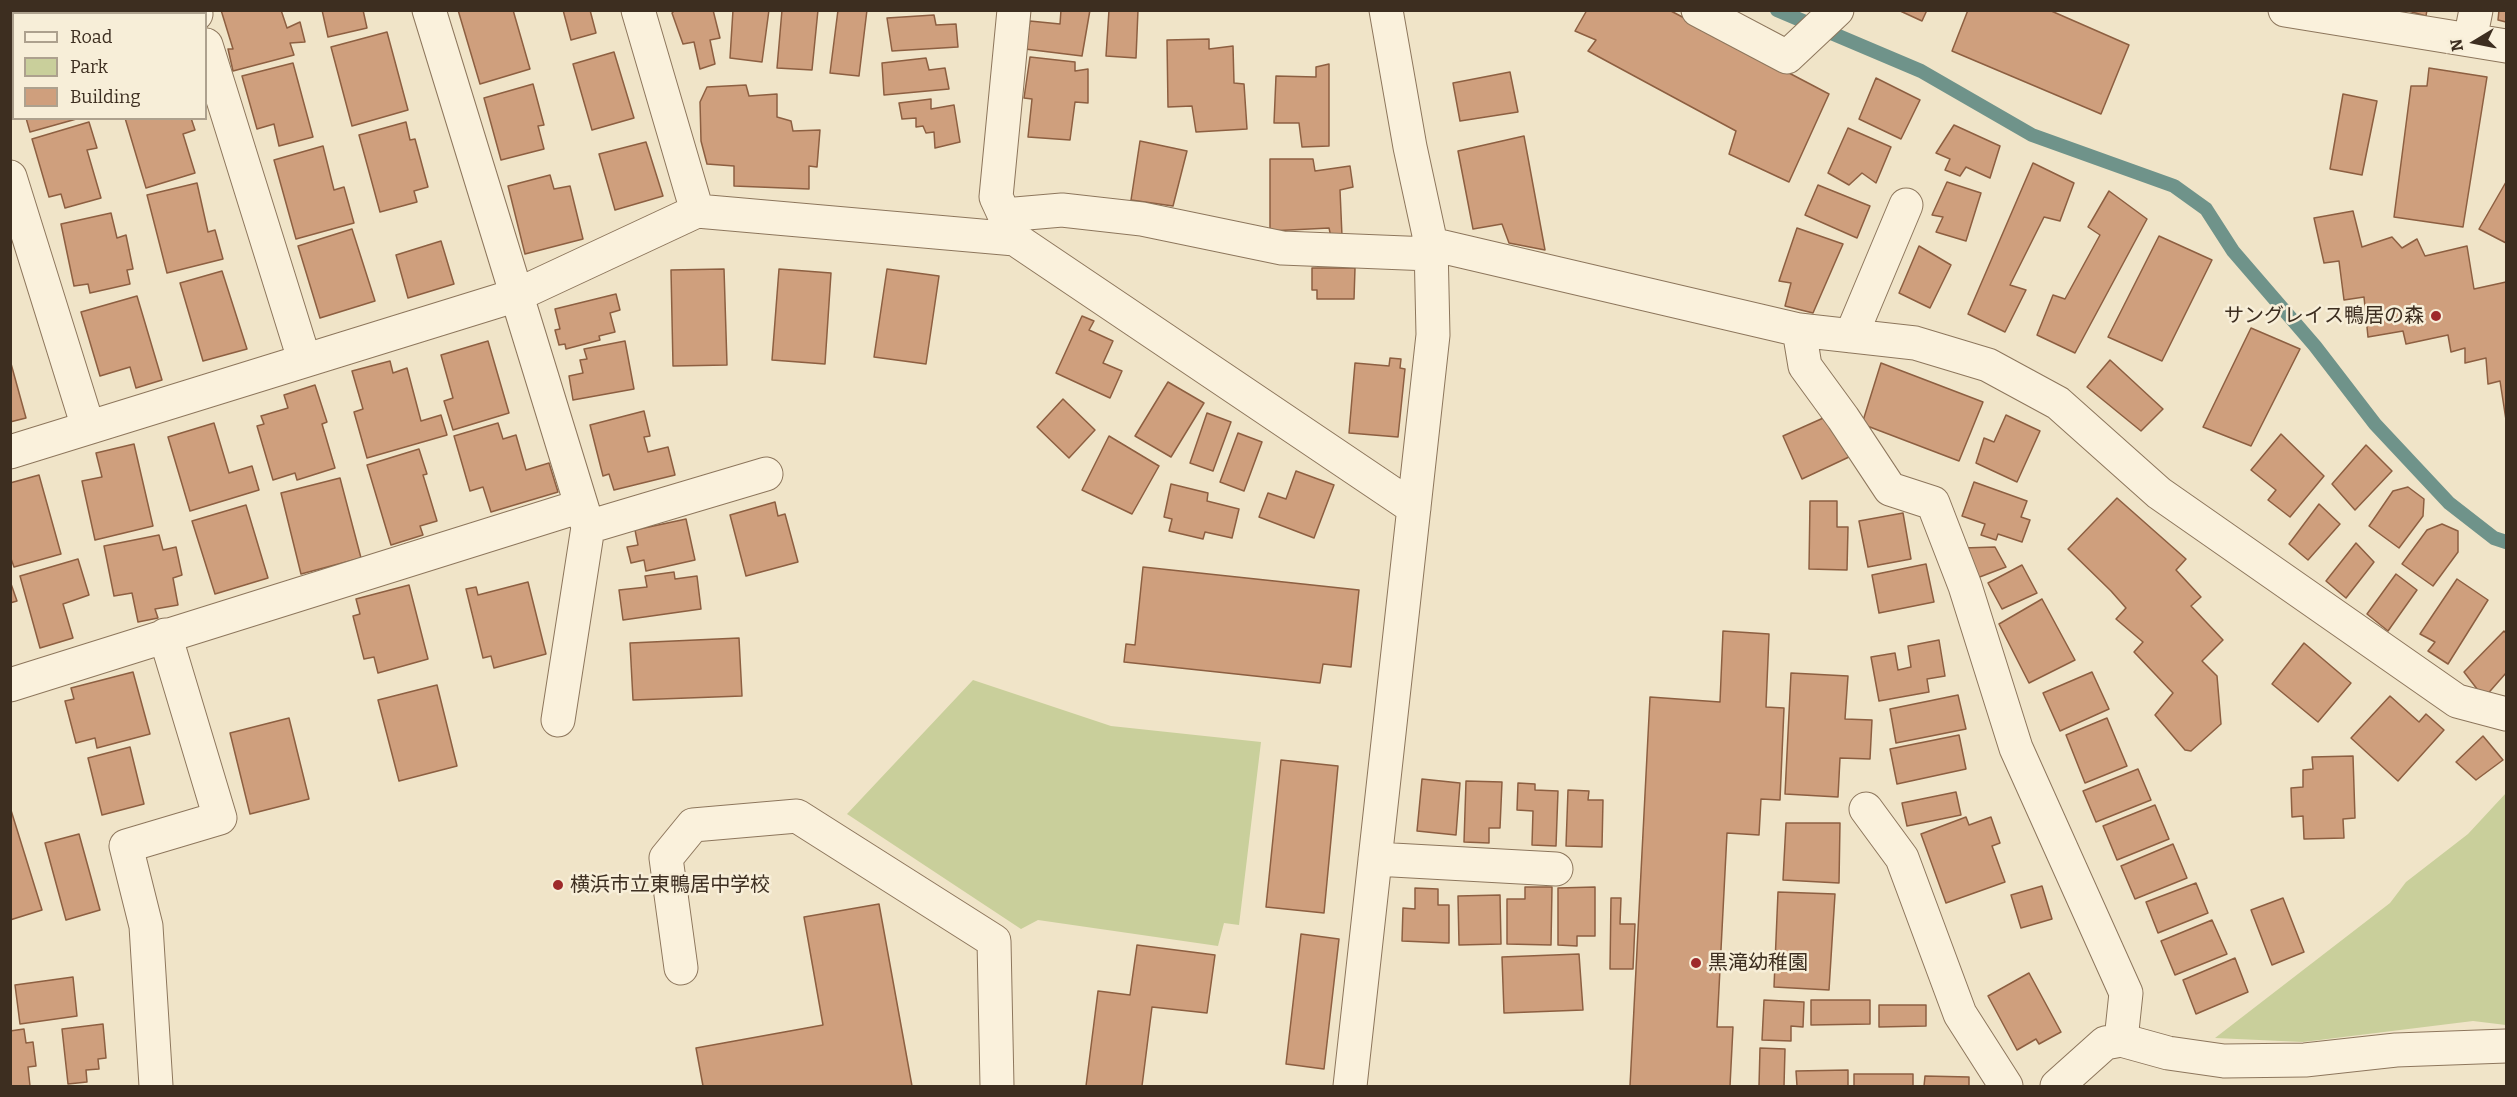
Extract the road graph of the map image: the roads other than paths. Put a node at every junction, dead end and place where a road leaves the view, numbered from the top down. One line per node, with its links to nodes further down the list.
1 (429, 10): 16 (street)
2 (638, 10): 13 (street)
3 (1014, 10): 14 (street)
4 (1386, 10): 15 (street)
5 (1698, 10): 6 (street)
6 (1837, 10)
7 (2293, 11): 8 (street)
8 (2473, 25): 9 (street)
9 (2506, 45)
10 (207, 48): 19 (street)
11 (10, 177): 20 (street)
12 (1906, 205): 18 (street)
13 (697, 211): 14 (street); 16 (street)
14 (1010, 227): 15 (street); 23 (street)
15 (1431, 249): 17 (street); 23 (street)
16 (517, 295): 19 (street); 24 (street)
17 (1799, 330): 18 (street); 33 (street)
18 (1851, 336): 27 (street)
19 (304, 359): 20 (street)
20 (88, 427): 21 (street)
21 (10, 452)
22 (766, 474): 24 (street)
23 (1414, 508): 30 (street)
24 (585, 516): 25 (street); 28 (street)
25 (165, 635): 26 (street); 35 (street)
26 (10, 685)
27 (2506, 714)
28 (558, 720)
29 (1866, 809): 38 (street)
30 (1375, 859): 31 (street); 37 (street)
31 (1556, 869)
32 (681, 968): 36 (street)
33 (2121, 1040): 34 (street); 39 (street)
34 (2506, 1046)
35 (156, 1086)
36 (997, 1086)
37 (1350, 1086)
38 (2006, 1086)
39 (2057, 1086)

